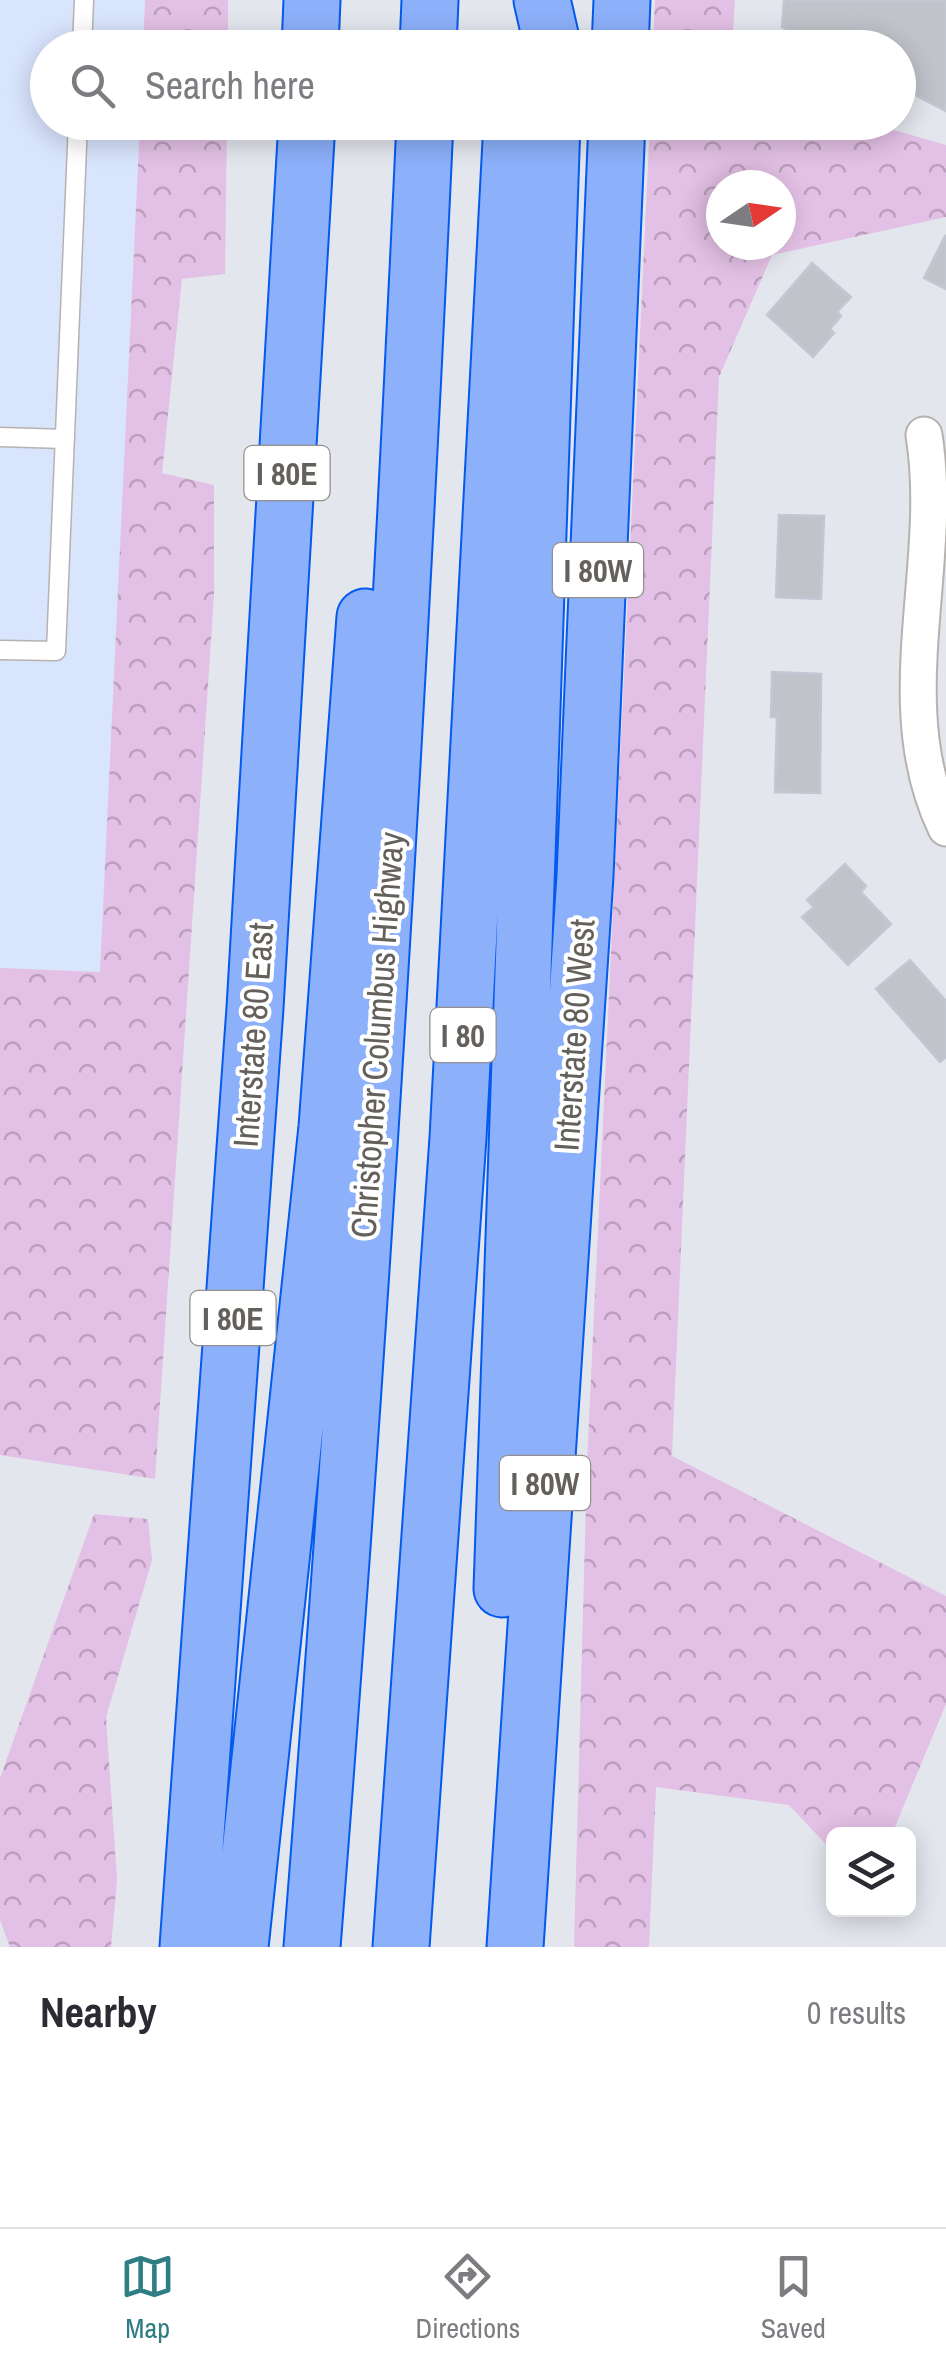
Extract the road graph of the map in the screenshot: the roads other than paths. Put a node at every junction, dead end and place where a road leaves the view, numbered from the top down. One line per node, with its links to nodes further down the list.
1 (84, 0): 7 (lane)
2 (312, 0): 8 (highway)
3 (430, 0): 9 (highway)
4 (519, 0): 10 (highway)
5 (542, 0): 11 (highway)
6 (622, 0): 12 (highway)
7 (83, 30)
8 (311, 30)
9 (429, 30)
10 (517, 30)
11 (549, 30)
12 (621, 30)
13 (77, 140): 21 (lane)
14 (306, 140): 25 (highway, Interstate 80 East / I 80E)
15 (424, 140): 22 (highway, Christopher Columbus Highway / I 80)
16 (511, 140): 28 (highway, I 80)
17 (551, 140): 29 (highway)
18 (616, 140): 30 (highway, Interstate 80 West / I 80W)
19 (924, 435): 24 (street)
20 (0, 437): 21 (lane)
21 (65, 439): 23 (lane)
22 (406, 530): 26 (highway); 27 (highway, Christopher Columbus Highway / I 80)
23 (0, 650)
24 (946, 828)
25 (188, 1947)
26 (240, 1947)
27 (312, 1947)
28 (402, 1947)
29 (490, 1947)
30 (514, 1947)

